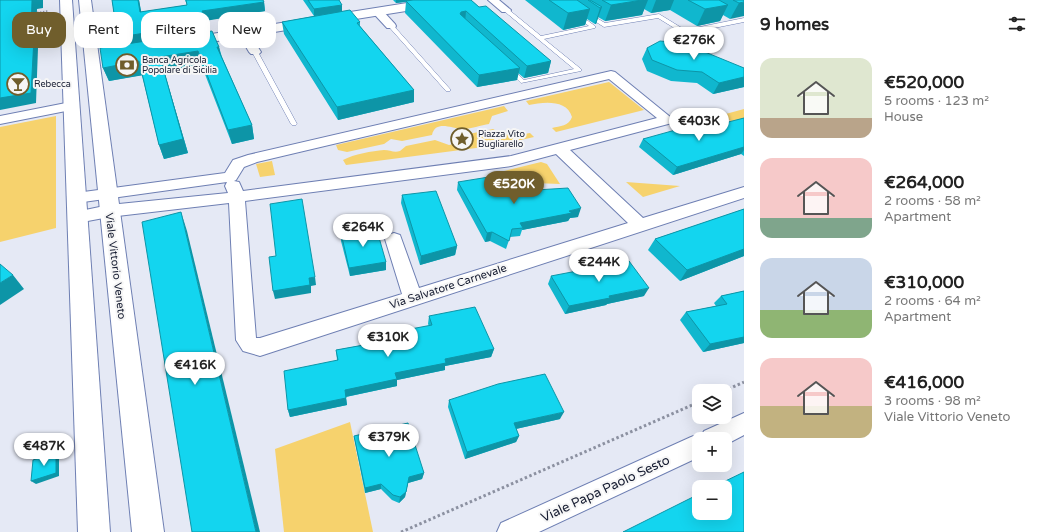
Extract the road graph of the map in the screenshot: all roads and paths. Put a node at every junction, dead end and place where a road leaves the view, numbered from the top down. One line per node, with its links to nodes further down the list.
1 (399, 0): 14 (street)
2 (450, 0): 9 (street)
3 (493, 0): 5 (street)
4 (73, 3): 8 (path); 23 (street, Viale Vittorio Veneto); 25 (street)
5 (506, 10): 21 (lane)
6 (570, 10): 21 (lane)
7 (581, 10): 11 (lane)
8 (37, 12)
9 (378, 12): 14 (street); 18 (street)
10 (644, 13): 11 (lane)
11 (651, 17): 15 (lane)
12 (723, 19): 15 (lane)
13 (744, 20): 15 (lane)
14 (286, 22): 16 (street); 17 (street)
15 (730, 23)
16 (276, 24)
17 (276, 25)
18 (391, 26): 27 (lane)
19 (218, 33): 20 (street)
20 (218, 35)
21 (540, 38): 26 (lane)
22 (253, 48): 24 (street)
23 (97, 52): 25 (street); 35 (street, Viale Vittorio Veneto)
24 (255, 52): 30 (lane)
25 (69, 57): 28 (street)
26 (507, 66)
27 (448, 90)
28 (71, 106): 29 (street); 36 (street)
29 (0, 120)
30 (294, 124)
31 (559, 148): 32 (street); 34 (street); 37 (street)
32 (231, 178): 34 (street, Via Salvatore Carnevale); 35 (street)
33 (744, 192): 37 (street, Via Salvatore Carnevale)
34 (237, 196): 35 (street); 39 (street, Via Salvatore Carnevale)
35 (108, 202): 36 (street); 47 (street, Viale Vittorio Veneto)
36 (76, 208): 46 (street)
37 (640, 225): 39 (street, Via Salvatore Carnevale)
38 (394, 239): 39 (street)
39 (413, 297)
40 (744, 382): 41 (path)
41 (732, 387)
42 (692, 405): 48 (path)
43 (744, 424): 44 (street)
44 (727, 432)
45 (692, 448): 49 (street, Viale Papa Paolo Sesto)
46 (94, 532)
47 (148, 532)
48 (401, 532)
49 (510, 532)

